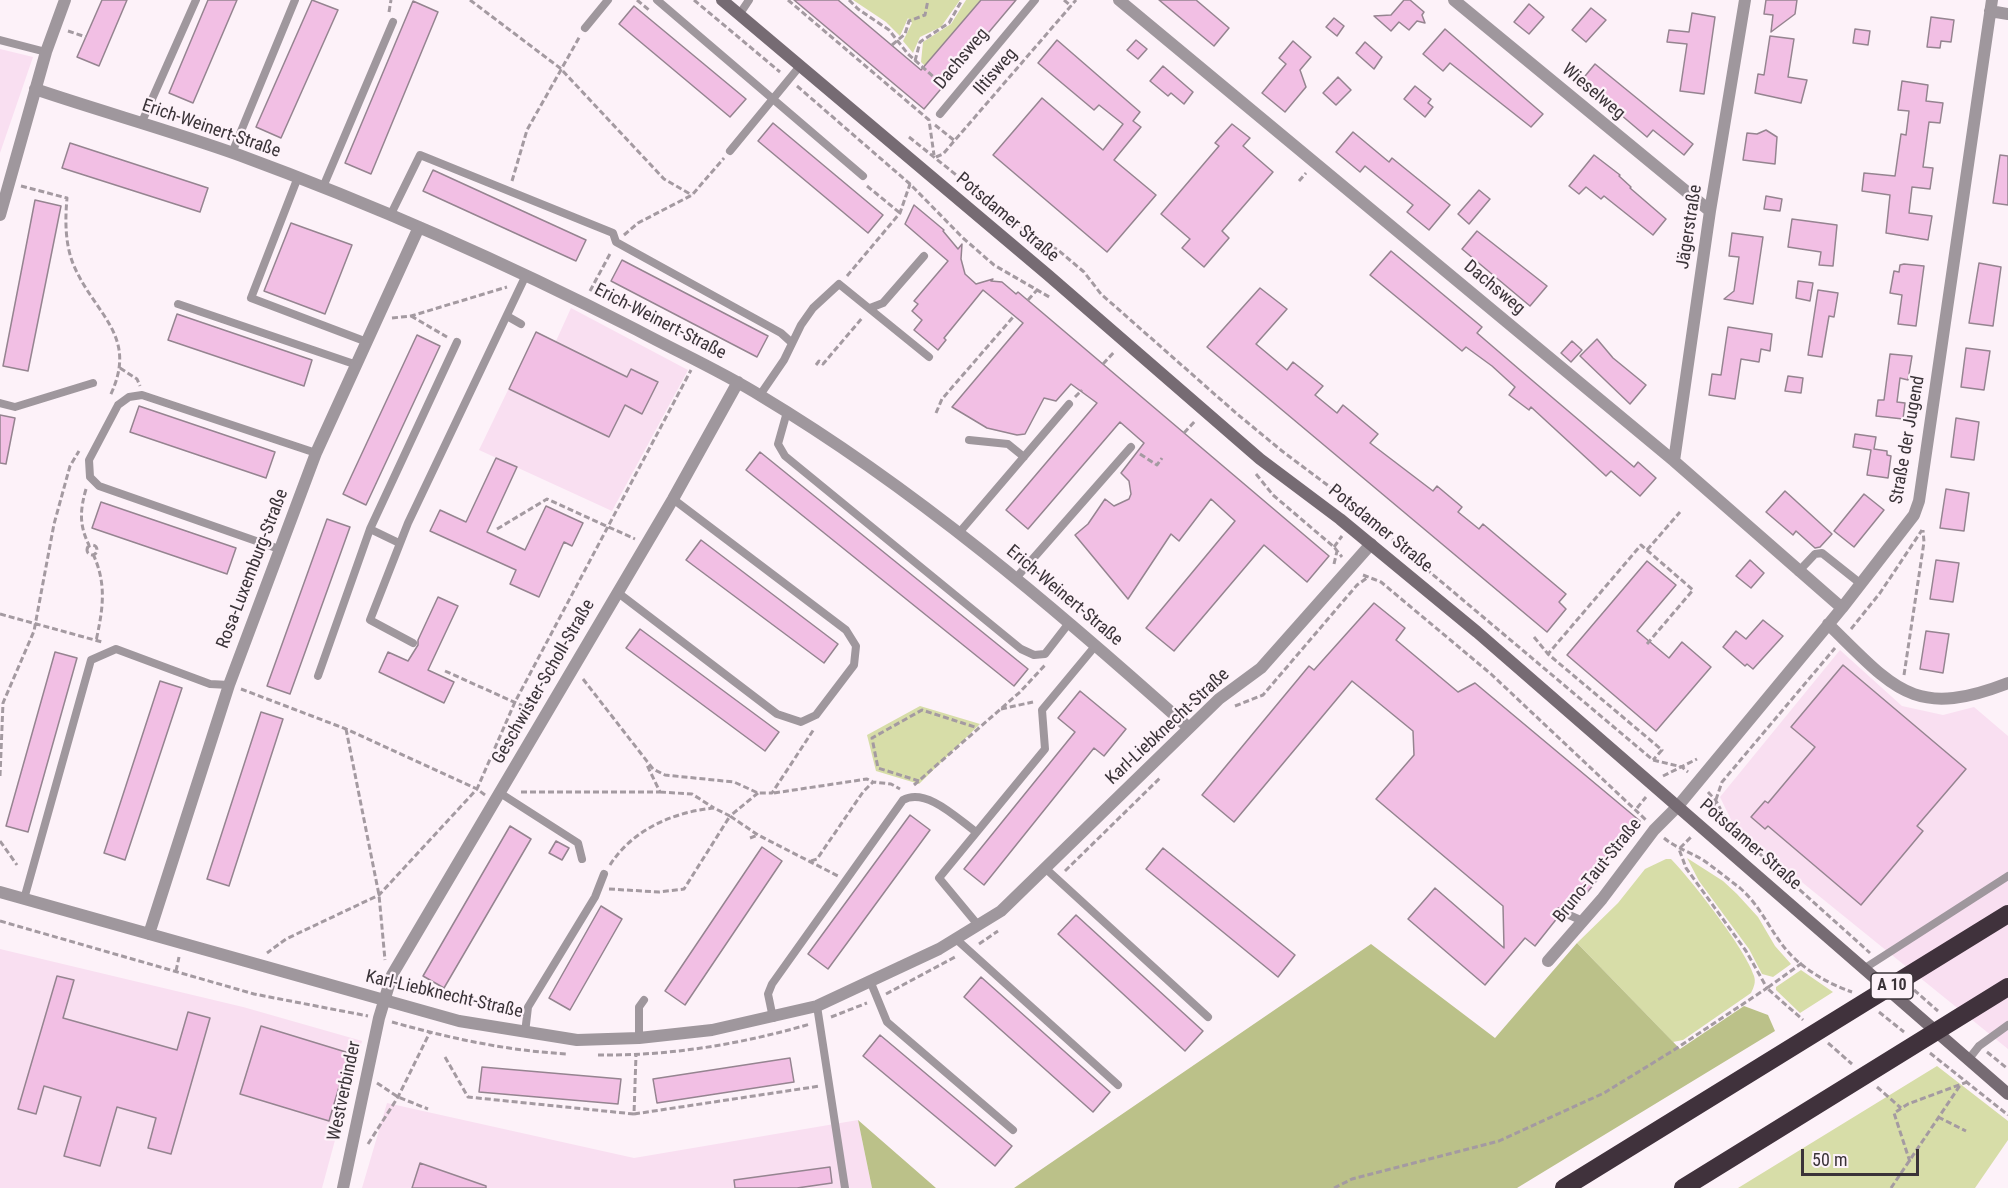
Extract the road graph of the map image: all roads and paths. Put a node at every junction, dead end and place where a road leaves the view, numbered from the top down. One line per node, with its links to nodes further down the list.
1 (65, 0): 27 (street)
2 (195, 0): 43 (lane)
3 (295, 0): 46 (lane)
4 (470, 0): 36 (path)
5 (608, 0): 28 (lane)
6 (657, 0): 40 (lane)
7 (694, 0): 37 (path)
8 (722, 0): 23 (main road, Potsdamer Straße)
9 (749, 0): 23 (lane)
10 (788, 0): 42 (path)
11 (849, 0): 24 (path)
12 (928, 0): 31 (path)
13 (962, 0): 34 (path)
14 (1035, 0): 39 (lane, Dachsweg)
15 (1064, 0): 20 (path)
16 (1076, 0): 20 (path, Iltisweg)
17 (1119, 0): 104 (street, Dachsweg)
18 (1454, 0): 54 (street, Wieselweg)
19 (1745, 0): 54 (street, Jägerstraße)
20 (1071, 6): 44 (path, Iltisweg)
21 (1991, 6): 22 (street); 125 (street, Straße der Jugend)
22 (2008, 14)
23 (739, 15): 35 (main road, Potsdamer Straße)
24 (866, 15): 25 (path); 31 (path)
25 (862, 21)
26 (393, 22): 51 (lane)
27 (55, 27): 29 (path); 33 (street)
28 (585, 28): 36 (path)
29 (86, 37)
30 (0, 40): 33 (lane)
31 (899, 41): 32 (path); 34 (path)
32 (892, 45)
33 (46, 52): 38 (street)
34 (915, 61): 39 (path)
35 (800, 66): 37 (lane); 116 (main road, Potsdamer Straße)
36 (560, 68): 52 (path); 53 (path)
37 (789, 80): 40 (lane); 50 (path)
38 (35, 89): 43 (street, Erich-Weinert-Straße); 49 (street)
39 (955, 96): 41 (lane, Dachsweg)
40 (773, 99): 45 (lane); 47 (lane)
41 (940, 114)
42 (929, 120): 44 (path); 44 (path, Iltisweg)
43 (141, 124): 46 (street, Erich-Weinert-Straße)
44 (955, 141)
45 (730, 151): 53 (path)
46 (232, 153): 48 (street, Erich-Weinert-Straße)
47 (863, 176)
48 (298, 177): 51 (street, Erich-Weinert-Straße); 73 (lane)
49 (8, 183): 56 (street); 84 (path)
50 (910, 184): 61 (path); 62 (path)
51 (323, 187): 55 (street, Erich-Weinert-Straße)
52 (510, 192): 55 (lane); 58 (lane)
53 (692, 195): 58 (path)
54 (1710, 211): 104 (street, Jägerstraße)
55 (391, 214): 57 (street, Erich-Weinert-Straße)
56 (0, 215)
57 (419, 227): 60 (street, Erich-Weinert-Straße); 71 (street, Rosa-Luxemburg-Straße)
58 (616, 242): 65 (path); 75 (lane)
59 (924, 256): 67 (lane)
60 (524, 279): 65 (street, Erich-Weinert-Straße); 68 (path); 69 (lane)
61 (839, 284): 67 (lane); 75 (lane)
62 (1038, 289): 63 (path); 64 (path)
63 (1028, 300)
64 (1054, 300)
65 (583, 303): 80 (street, Erich-Weinert-Straße)
66 (178, 304): 82 (lane)
67 (870, 309): 78 (lane); 83 (path)
68 (411, 316): 71 (path); 74 (path)
69 (507, 316): 72 (lane); 114 (lane)
70 (1014, 316): 94 (path)
71 (378, 319): 73 (street, Rosa-Luxemburg-Straße)
72 (521, 324)
73 (368, 342): 82 (street, Rosa-Luxemburg-Straße)
74 (457, 342): 110 (lane)
75 (792, 342): 88 (lane)
76 (1106, 344): 77 (path)
77 (1115, 351): 79 (path); 81 (path)
78 (929, 357)
79 (1124, 359)
80 (696, 361): 85 (street, Erich-Weinert-Straße); 109 (path)
81 (1104, 364)
82 (357, 365): 101 (street, Rosa-Luxemburg-Straße)
83 (816, 365)
84 (120, 368): 87 (path); 89 (path)
85 (738, 382): 88 (street, Erich-Weinert-Straße); 107 (street, Geschwister-Scholl-Straße)
86 (93, 383): 90 (lane)
87 (142, 395): 101 (lane); 106 (lane)
88 (760, 395): 92 (street, Erich-Weinert-Straße)
89 (107, 402)
90 (0, 403)
91 (1069, 404): 102 (lane)
92 (787, 411): 113 (street, Erich-Weinert-Straße); 130 (lane)
93 (1187, 412): 95 (path)
94 (936, 413)
95 (1196, 420): 96 (path); 97 (path)
96 (1204, 427)
97 (1184, 433)
98 (969, 440): 102 (lane)
99 (81, 447): 129 (path)
100 (1131, 447): 103 (path); 123 (lane)
101 (316, 453): 118 (street, Rosa-Luxemburg-Straße)
102 (1024, 457): 113 (lane)
103 (1162, 458)
104 (1674, 461): 122 (street, Dachsweg)
105 (1251, 468): 121 (path)
106 (90, 477): 117 (path); 118 (lane)
107 (673, 499): 115 (street, Geschwister-Scholl-Straße); 152 (lane)
108 (1680, 512): 119 (path)
109 (610, 527): 111 (path); 115 (path); 149 (path)
110 (370, 529): 114 (lane); 144 (lane)
111 (497, 529)
112 (1923, 529): 147 (path)
113 (958, 534): 123 (street, Erich-Weinert-Straße)
114 (399, 543): 135 (lane)
115 (645, 544): 126 (street, Geschwister-Scholl-Straße)
116 (1371, 544): 121 (street, Karl-Liebknecht-Straße); 170 (main road, Potsdamer Straße)
117 (89, 545): 120 (path); 120 (path)
118 (279, 549): 146 (street, Rosa-Luxemburg-Straße)
119 (1647, 550): 136 (path); 139 (path)
120 (93, 554): 134 (path)
121 (1352, 566): 124 (path); 155 (street, Karl-Liebknecht-Straße)
122 (1798, 572): 125 (lane); 127 (street, Dachsweg)
123 (1016, 578): 130 (street, Erich-Weinert-Straße)
124 (1367, 578): 150 (path); 173 (path)
125 (1861, 584): 127 (street, Straße der Jugend)
126 (617, 592): 142 (street, Geschwister-Scholl-Straße); 152 (lane)
127 (1842, 608): 131 (street, Straße der Jugend)
128 (0, 614): 129 (path)
129 (36, 623): 134 (path); 160 (path)
130 (1069, 623): 137 (street, Erich-Weinert-Straße)
131 (1828, 624): 133 (street); 170 (street, Straße der Jugend)
132 (1534, 637): 139 (path)
133 (1843, 638): 147 (street); 169 (path)
134 (96, 640): 138 (path); 140 (path)
135 (414, 643)
136 (1647, 644)
137 (1096, 645): 148 (lane); 155 (street, Erich-Weinert-Straße)
138 (116, 648): 140 (lane); 146 (lane)
139 (1548, 654): 157 (path)
140 (91, 660): 190 (lane)
141 (1050, 661): 151 (path)
142 (574, 665): 153 (street, Geschwister-Scholl-Straße); 158 (path)
143 (445, 671): 149 (path)
144 (318, 676)
145 (2008, 683): 147 (street)
146 (228, 685): 156 (path); 197 (street, Rosa-Luxemburg-Straße)
147 (1896, 686)
148 (1052, 697): 151 (path); 174 (lane)
149 (515, 702): 153 (path); 163 (path)
150 (1230, 707)
151 (998, 709): 154 (path)
152 (816, 715): 167 (path)
153 (544, 716): 166 (street, Geschwister-Scholl-Straße)
154 (978, 728): 161 (path); 161 (path)
155 (1189, 728): 182 (street, Karl-Liebknecht-Straße)
156 (346, 729): 163 (path); 189 (path)
157 (1653, 760)
158 (646, 763): 164 (path); 165 (path)
159 (1169, 769): 185 (path)
160 (0, 776)
161 (919, 781): 168 (path)
162 (873, 782): 167 (path); 168 (path); 180 (path)
163 (477, 789): 166 (path); 189 (path)
164 (660, 792): 166 (path); 171 (path)
165 (758, 793): 167 (path); 172 (path)
166 (500, 794): 179 (lane); 203 (street, Geschwister-Scholl-Straße)
167 (772, 794)
168 (908, 794): 174 (lane); 186 (lane)
169 (1716, 801)
170 (1678, 806): 173 (street, Bruno-Taut-Straße); 202 (main road, Potsdamer Straße)
171 (714, 808): 172 (path); 183 (path)
172 (730, 816): 175 (path); 187 (path)
173 (1654, 830): 178 (path); 194 (street, Bruno-Taut-Straße)
174 (976, 832): 195 (lane)
175 (758, 835): 176 (path); 180 (path)
176 (750, 838)
177 (0, 841): 181 (path)
178 (1678, 849): 206 (path); 245 (path)
179 (582, 859)
180 (811, 861): 186 (path)
181 (17, 865)
182 (1045, 867): 185 (lane); 195 (street, Karl-Liebknecht-Straße)
183 (604, 874): 187 (lane)
184 (2008, 876): 202 (lane)
185 (1056, 879): 212 (lane)
186 (847, 881): 214 (lane)
187 (598, 889): 219 (lane)
188 (0, 892): 190 (street, Karl-Liebknecht-Straße)
189 (379, 895): 200 (path); 203 (path)
190 (24, 899): 197 (street, Karl-Liebknecht-Straße)
191 (1562, 912): 194 (lane)
192 (2008, 914): 246 (highway, A 10)
193 (0, 921): 213 (path)
194 (1583, 921): 201 (street, Bruno-Taut-Straße)
195 (978, 925): 198 (street, Karl-Liebknecht-Straße)
196 (1003, 927): 199 (path)
197 (149, 934): 209 (street, Karl-Liebknecht-Straße)
198 (956, 939): 199 (lane); 204 (street, Karl-Liebknecht-Straße)
199 (969, 950): 207 (path); 232 (lane)
200 (264, 955)
201 (1548, 960)
202 (1865, 968): 227 (main road, Potsdamer Straße)
203 (395, 971): 209 (street, Geschwister-Scholl-Straße)
204 (871, 983): 207 (lane); 210 (street, Karl-Liebknecht-Straße)
205 (2008, 987): 247 (highway)
206 (1860, 996)
207 (878, 999): 215 (path); 239 (lane)
208 (644, 1000): 221 (lane)
209 (385, 1001): 213 (street, Westverbinder); 219 (street, Karl-Liebknecht-Straße)
210 (817, 1006): 214 (street, Karl-Liebknecht-Straße); 215 (lane)
211 (1877, 1010): 220 (path)
212 (1208, 1017)
213 (379, 1018): 243 (street, Westverbinder)
214 (773, 1018): 221 (street, Karl-Liebknecht-Straße)
215 (820, 1022): 225 (path); 231 (lane)
216 (398, 1023): 218 (path)
217 (2008, 1025): 227 (lane)
218 (430, 1032): 223 (path); 234 (path)
219 (525, 1034): 221 (street, Karl-Liebknecht-Straße)
220 (1910, 1037)
221 (639, 1038): 225 (path)
222 (1926, 1050): 229 (path)
223 (573, 1054)
224 (592, 1055): 225 (path)
225 (635, 1056): 236 (path)
226 (445, 1057): 236 (path)
227 (1968, 1060): 233 (main road, Potsdamer Straße)
228 (376, 1082): 234 (path)
229 (1967, 1082): 230 (path); 237 (path)
230 (1962, 1083): 238 (path); 242 (path)
231 (829, 1085): 236 (path); 244 (lane)
232 (1118, 1085)
233 (2008, 1094)
234 (398, 1097): 235 (path); 241 (path)
235 (428, 1109)
236 (634, 1114)
237 (2008, 1115)
238 (1938, 1117): 240 (path); 242 (path)
239 (1012, 1130)
240 (1966, 1131)
241 (367, 1146)
242 (1910, 1162): 248 (path)
243 (343, 1188)
244 (845, 1188)
245 (1334, 1188)
246 (1563, 1188)
247 (1683, 1188)
248 (1892, 1188)

